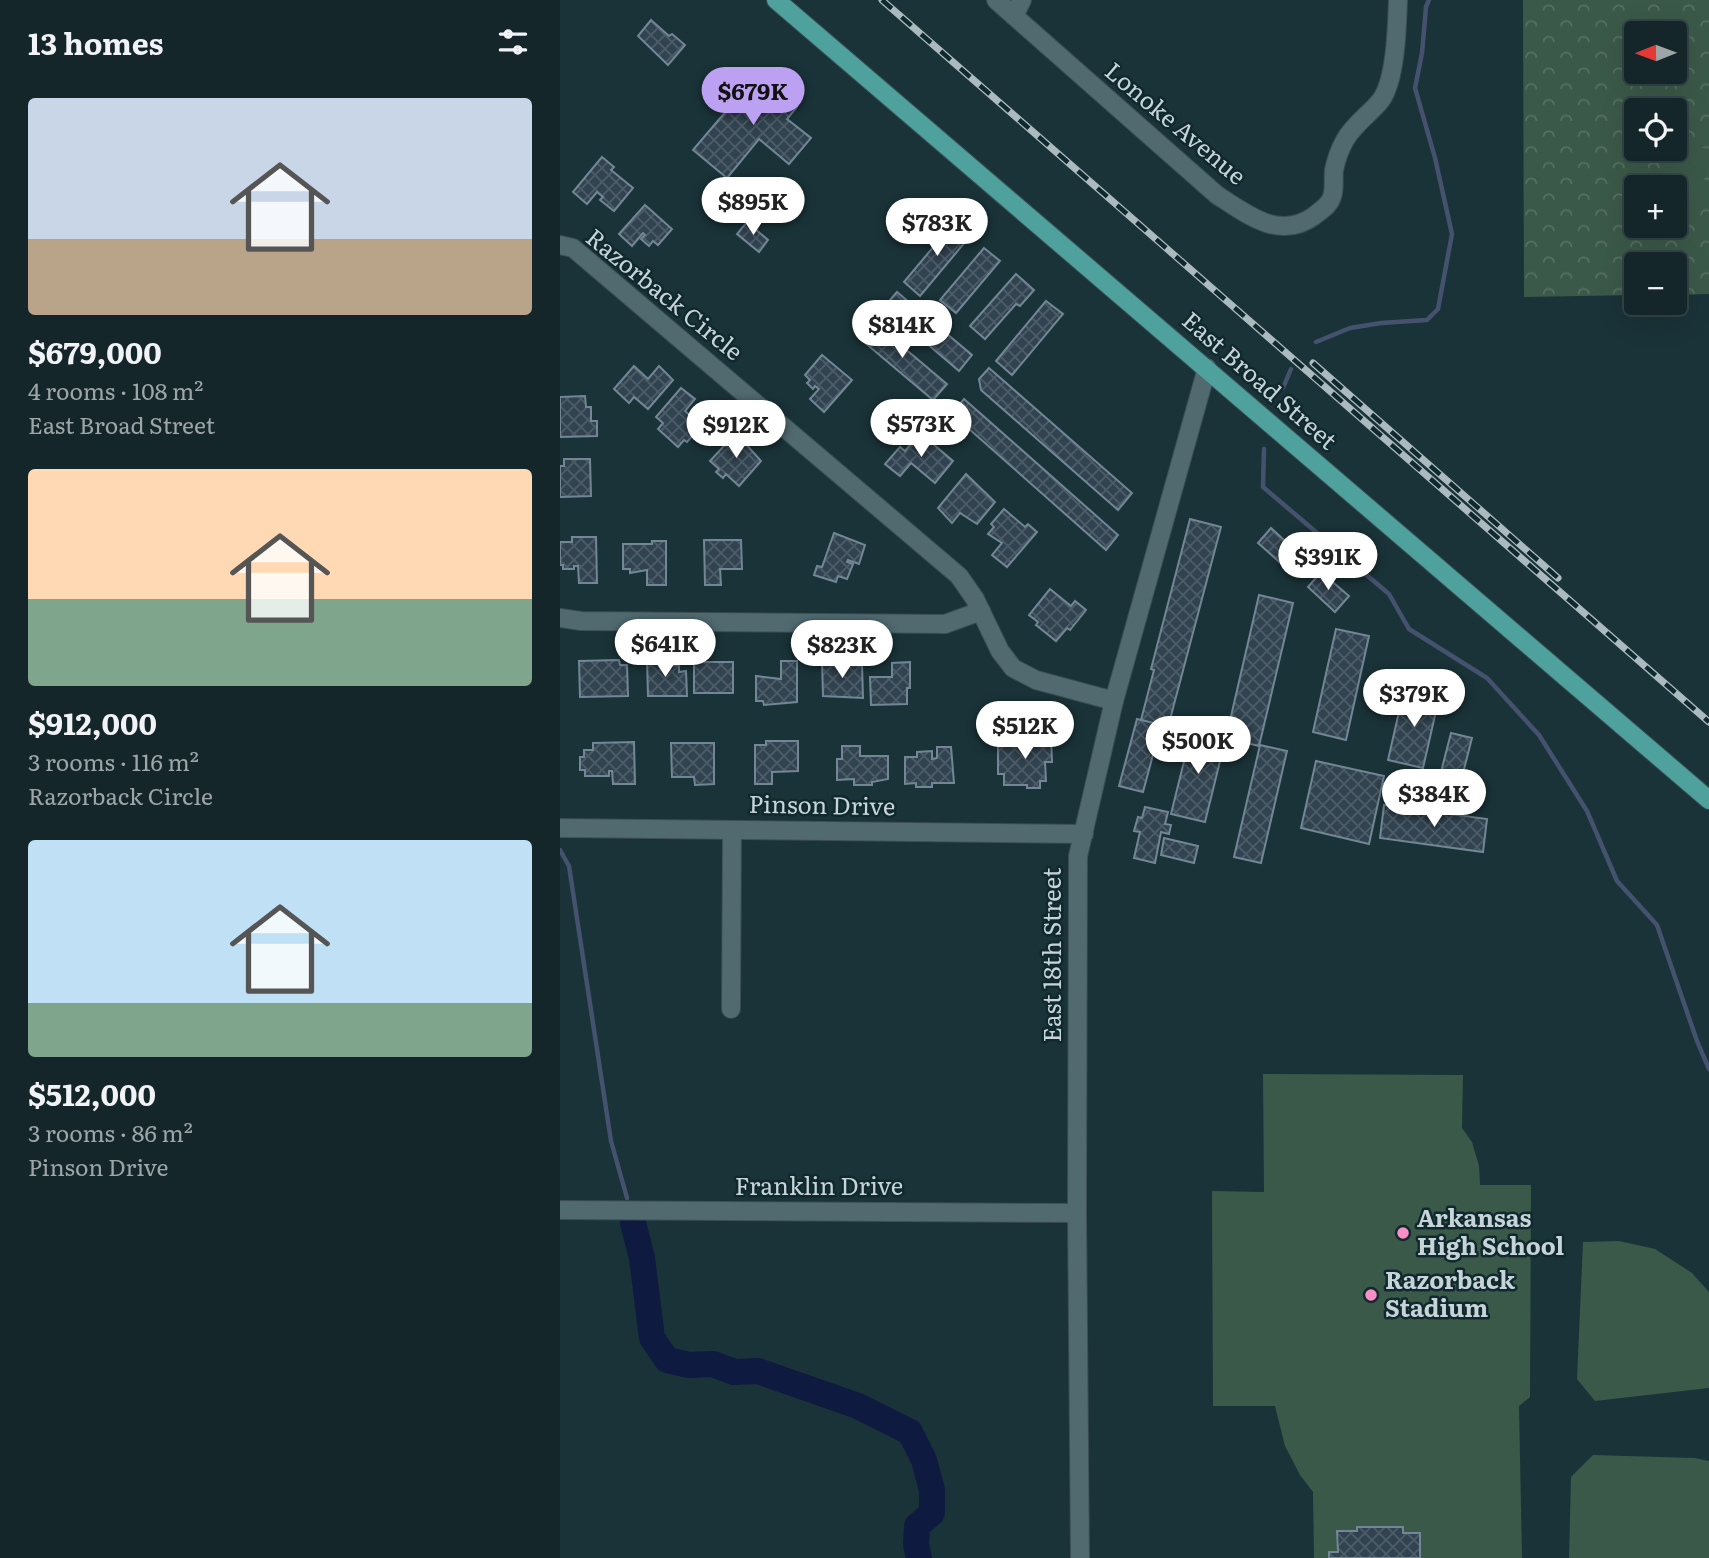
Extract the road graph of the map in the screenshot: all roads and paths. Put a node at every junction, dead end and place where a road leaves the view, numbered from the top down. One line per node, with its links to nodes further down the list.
1 (776, 0): 6 (main road, East Broad Street)
2 (996, 0): 4 (street, Lonoke Avenue)
3 (1398, 0): 4 (street, Lonoke Avenue)
4 (1018, 8)
5 (560, 245): 7 (street, Razorback Circle)
6 (1207, 368): 9 (street, East 18th Street); 10 (main road, East Broad Street)
7 (981, 611): 8 (street); 9 (street, Razorback Circle)
8 (560, 618)
9 (1114, 701): 13 (street, East 18th Street)
10 (1709, 800)
11 (560, 828): 12 (street, Pinson Drive)
12 (732, 830): 13 (street, Pinson Drive); 14 (street)
13 (1084, 834): 16 (street, East 18th Street)
14 (731, 1009)
15 (560, 1210): 16 (street, Franklin Drive)
16 (1077, 1213): 17 (street, East 18th Street)
17 (1080, 1558)

